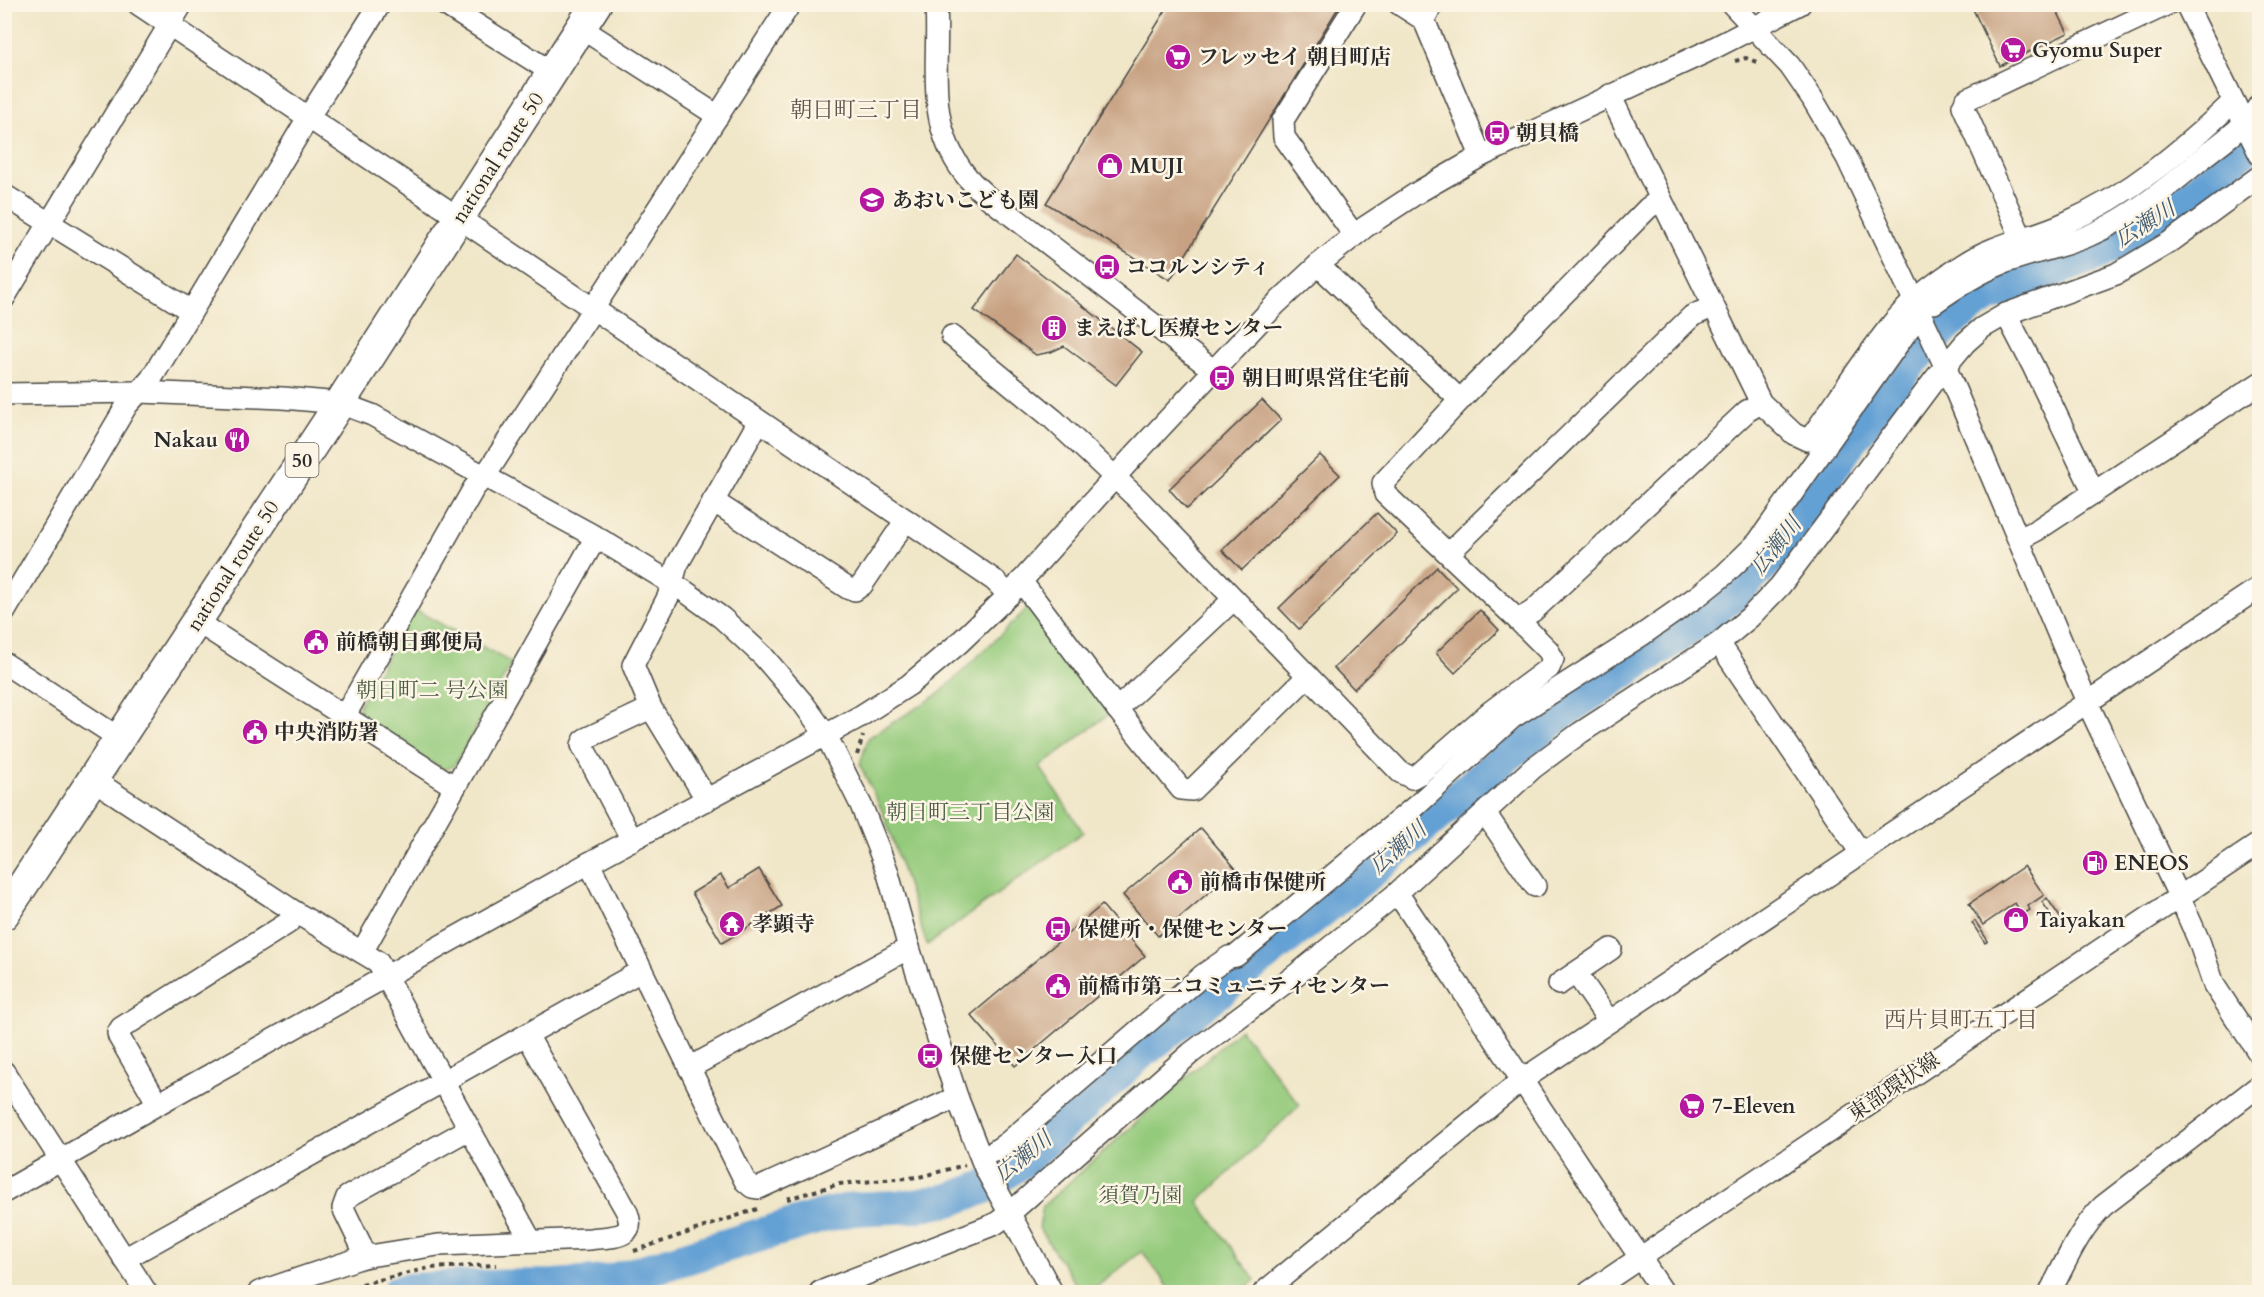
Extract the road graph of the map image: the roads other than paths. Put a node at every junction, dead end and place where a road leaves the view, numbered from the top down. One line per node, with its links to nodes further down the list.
1 (138, 4): 15 (street)
2 (182, 4): 15 (street)
3 (380, 4): 22 (street)
4 (444, 4): 17 (street)
5 (790, 4): 21 (street)
6 (936, 4): 42 (street)
7 (1356, 4): 31 (street)
8 (1399, 4): 13 (street)
9 (1732, 4): 16 (street)
10 (1800, 4): 16 (street)
11 (2168, 4): 32 (street)
12 (2186, 4): 19 (street)
13 (1428, 12): 25 (street)
14 (589, 16): 17 (highway, national route 50 / 50); 21 (street)
15 (169, 26): 22 (street); 30 (street)
16 (1754, 26): 18 (street); 39 (street)
17 (554, 73): 29 (highway, national route 50 / 50)
18 (1610, 95): 25 (street); 28 (street)
19 (2233, 102): 23 (street); 32 (street)
20 (2259, 104): 23 (street)
21 (718, 116): 36 (street)
22 (308, 118): 29 (street); 37 (street)
23 (2246, 125): 24 (street); 39 (street)
24 (2259, 155)
25 (1481, 156): 31 (street)
26 (2259, 176): 38 (street)
27 (4, 195): 30 (street)
28 (1660, 200): 35 (street); 46 (street)
29 (459, 218): 36 (street); 47 (highway, national route 50 / 50)
30 (49, 224): 34 (street); 37 (street)
31 (1354, 236): 33 (street)
32 (2022, 239): 39 (street)
33 (1318, 265): 42 (street); 46 (street)
34 (4, 298)
35 (1712, 307): 48 (street); 57 (street)
36 (594, 309): 49 (street); 50 (street)
37 (191, 311): 44 (street)
38 (2006, 314): 41 (street); 52 (street)
39 (1920, 315): 41 (street); 48 (street); 104 (street)
40 (952, 336): 51 (street)
41 (1943, 361): 56 (street); 65 (street)
42 (1213, 370): 51 (street)
43 (2259, 383): 52 (street)
44 (140, 392): 45 (street); 47 (street); 62 (street)
45 (4, 394)
46 (1460, 400): 57 (street)
47 (340, 403): 50 (street); 64 (highway, national route 50 / 50)
48 (1761, 403): 63 (street)
49 (759, 421): 53 (street); 54 (street)
50 (485, 476): 55 (street); 71 (street)
51 (1116, 477): 60 (street); 61 (street)
52 (2094, 493): 56 (street)
53 (713, 501): 54 (street); 58 (street)
54 (906, 520): 60 (street)
55 (596, 537): 58 (street); 75 (street)
56 (2020, 539): 68 (street)
57 (1449, 553): 63 (street)
58 (672, 583): 69 (street); 72 (street)
59 (2259, 587): 68 (street)
60 (1015, 588): 70 (street); 72 (street)
61 (1234, 599): 67 (street); 70 (street)
62 (4, 614)
63 (1518, 620): 67 (street)
64 (196, 621): 71 (street); 73 (highway, national route 50 / 50)
65 (1719, 643): 77 (street); 80 (street)
66 (4, 663): 73 (street)
67 (1308, 676): 70 (street)
68 (2087, 702): 80 (street); 84 (street)
69 (651, 708): 76 (street); 78 (street)
70 (1117, 709)
71 (344, 717): 75 (street)
72 (826, 735): 76 (street); 87 (street)
73 (119, 738): 74 (highway, national route 50 / 50)
74 (92, 779): 85 (street); 86 (highway, national route 50 / 50)
75 (455, 787): 89 (street)
76 (707, 800): 78 (street)
77 (1485, 813): 82 (street); 83 (street)
78 (632, 840): 81 (street)
79 (2259, 843): 84 (street, 東部環状線)
80 (1861, 853): 92 (street)
81 (589, 863): 90 (street); 91 (street)
82 (1535, 886)
83 (1396, 894): 98 (street); 106 (street)
84 (2179, 896): 94 (street); 109 (street, 東部環状線)
85 (295, 912): 89 (street); 101 (street)
86 (4, 914)
87 (909, 948): 95 (street); 100 (street)
88 (1611, 949): 92 (street)
89 (362, 952): 91 (street)
90 (641, 970): 93 (street); 95 (street)
91 (386, 976): 97 (street); 101 (street)
92 (1609, 1021): 98 (street)
93 (527, 1035): 97 (street); 107 (street)
94 (2259, 1055)
95 (689, 1068): 100 (street)
96 (4, 1072): 103 (street)
97 (443, 1080): 102 (street); 110 (street)
98 (1522, 1080): 109 (street); 115 (street)
99 (2259, 1085): 118 (street)
100 (957, 1097): 104 (street)
101 (158, 1104): 103 (street)
102 (469, 1129): 107 (street); 108 (street)
103 (60, 1160): 105 (street); 110 (street)
104 (985, 1160): 106 (street)
105 (4, 1192)
106 (1005, 1205): 111 (street); 114 (street)
107 (531, 1241): 108 (street)
108 (363, 1257): 113 (street)
109 (1640, 1258): 116 (street, 東部環状線); 117 (street)
110 (124, 1259): 112 (street)
111 (828, 1291)
112 (146, 1293)
113 (259, 1293)
114 (1052, 1293)
115 (1264, 1293)
116 (1589, 1293)
117 (1663, 1293)
118 (2050, 1293)

